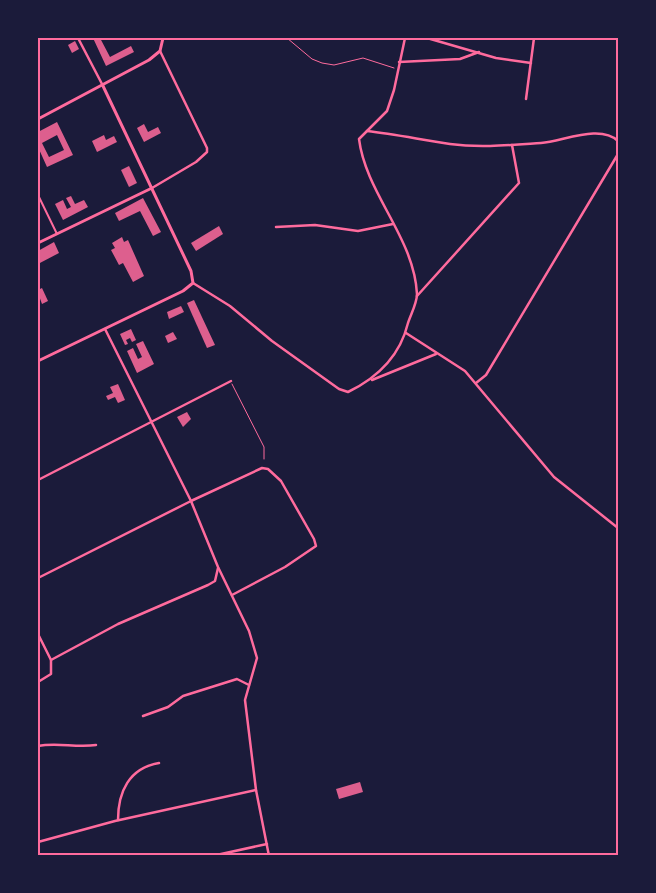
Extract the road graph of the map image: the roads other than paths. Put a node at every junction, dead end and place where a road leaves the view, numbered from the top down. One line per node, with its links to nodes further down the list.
1 (78, 38): 10 (street)
2 (162, 38): 6 (main road)
3 (405, 38): 8 (street)
4 (427, 38): 7 (street)
5 (534, 38): 9 (street)
6 (160, 51): 10 (main road); 17 (street)
7 (479, 52): 8 (street); 9 (street)
8 (399, 62): 13 (street)
9 (530, 63): 11 (street)
10 (103, 86): 12 (main road); 17 (main road)
11 (526, 99)
12 (38, 119)
13 (367, 131): 15 (street); 19 (street)
14 (618, 141): 15 (street)
15 (512, 144): 24 (street)
16 (618, 154): 31 (street)
17 (152, 188): 21 (main road); 23 (main road)
18 (38, 195): 21 (street)
19 (393, 224): 20 (street); 24 (street)
20 (276, 227)
21 (57, 234): 22 (main road)
22 (38, 243)
23 (193, 284): 25 (main road); 30 (street)
24 (417, 296): 26 (street)
25 (105, 329): 28 (main road); 32 (street)
26 (406, 333): 27 (street); 30 (street)
27 (436, 354): 30 (street); 31 (street)
28 (38, 361)
29 (230, 381): 32 (street)
30 (371, 381)
31 (476, 383): 35 (street)
32 (153, 422): 33 (street); 34 (street)
33 (38, 480)
34 (191, 501): 36 (street); 37 (street); 38 (street)
35 (618, 528)
36 (218, 567): 38 (street); 40 (street)
37 (38, 578)
38 (232, 595): 42 (street)
39 (38, 634): 40 (street)
40 (51, 660): 41 (street)
41 (38, 682)
42 (249, 685): 43 (street); 47 (street)
43 (143, 716)
44 (96, 744): 45 (street)
45 (38, 746)
46 (159, 763): 48 (street)
47 (256, 790): 48 (street); 50 (street)
48 (118, 820): 49 (street)
49 (38, 842)
50 (267, 844): 51 (street); 52 (street)
51 (212, 856)
52 (269, 856)

